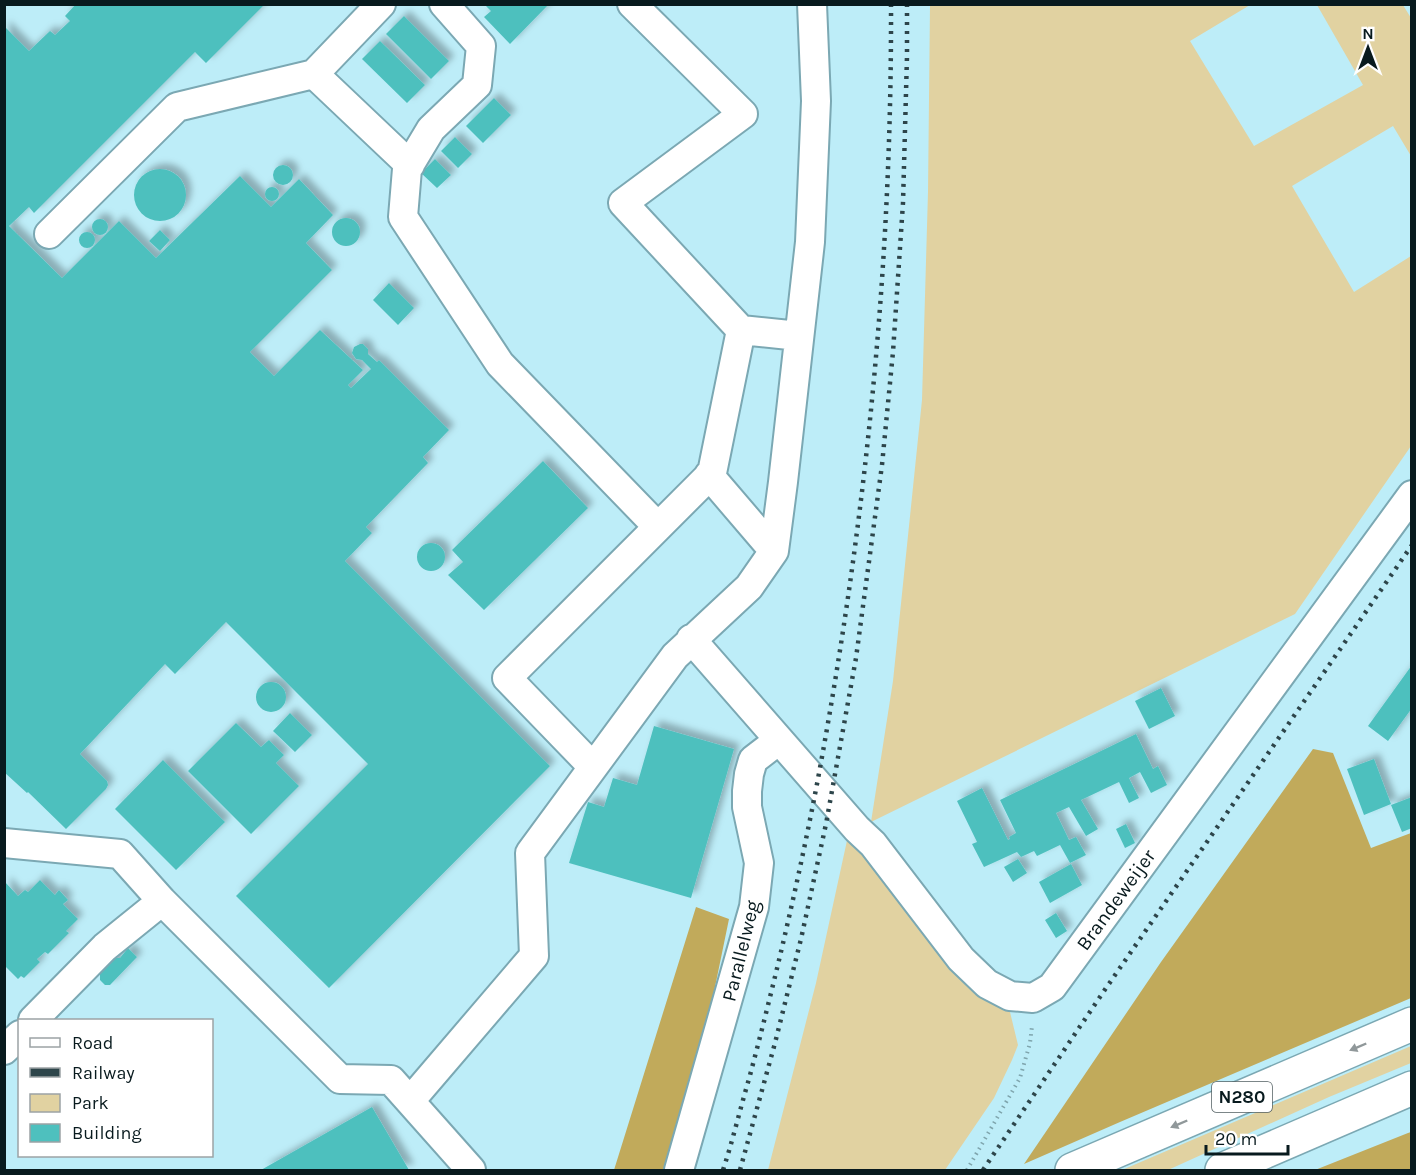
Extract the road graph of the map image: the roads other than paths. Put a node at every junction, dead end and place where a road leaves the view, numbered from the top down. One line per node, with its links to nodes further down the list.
1 (381, 4): 5 (street)
2 (444, 4): 6 (street)
3 (632, 4): 8 (street)
4 (812, 4): 9 (street)
5 (314, 74): 6 (street); 7 (street)
6 (410, 165): 12 (street)
7 (49, 234)
8 (741, 330): 9 (street); 10 (street)
9 (799, 336): 13 (street)
10 (709, 475): 12 (street); 13 (street)
11 (1412, 495): 15 (street, Brandeweijer)
12 (658, 527): 16 (street)
13 (774, 551): 14 (street)
14 (691, 639): 15 (street); 16 (street)
15 (779, 740): 24 (street, Parallelweg)
16 (593, 767): 22 (street)
17 (4, 843): 18 (street)
18 (162, 901): 19 (street); 22 (street)
19 (34, 1019)
20 (1412, 1024): 25 (main road, N280, one-way to 25)
21 (1412, 1088): 26 (main road)
22 (410, 1101): 23 (street)
23 (471, 1170)
24 (679, 1170)
25 (1072, 1170)
26 (1222, 1170)

